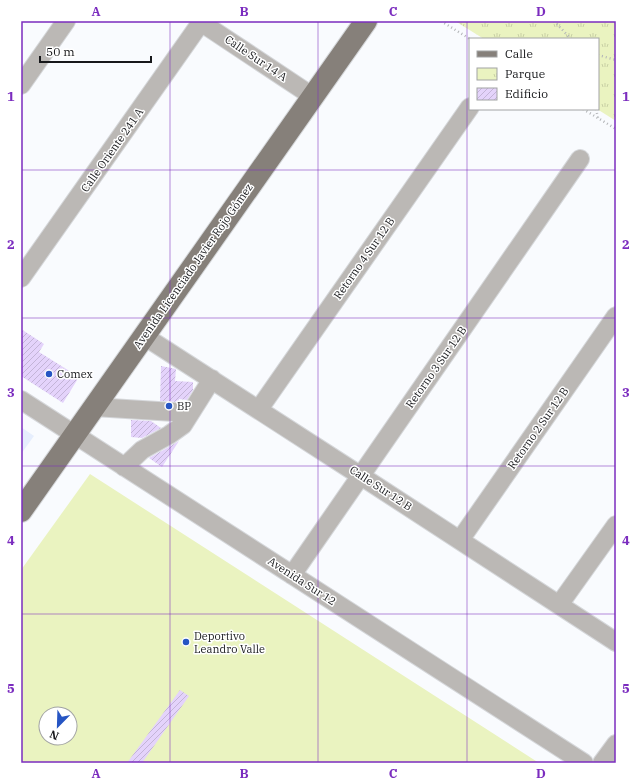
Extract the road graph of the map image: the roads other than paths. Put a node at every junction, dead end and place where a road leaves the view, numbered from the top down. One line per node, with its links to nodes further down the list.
1 (66, 21): 4 (street)
2 (201, 21): 5 (street, Calle Sur 14 A); 8 (street, Calle Oriente 241 A)
3 (366, 21): 5 (main road, Avenida Licenciado Javier Rojo Gómez)
4 (21, 85)
5 (312, 96): 10 (main road, Avenida Licenciado Javier Rojo Gómez)
6 (469, 108): 14 (street, Retorno 4 Sur 12 B)
7 (580, 159): 18 (street, Retorno 3 Sur 12 B)
8 (21, 278)
9 (616, 316): 21 (street, Retorno 2 Sur 12 B)
10 (144, 336): 11 (street, Calle Sur 12 B); 13 (main road, Avenida Licenciado Javier Rojo Gómez)
11 (212, 379): 14 (street, Calle Sur 12 B); 15 (street)
12 (21, 400): 16 (street, Avenida Sur 12)
13 (94, 406): 15 (street); 16 (main road, Avenida Licenciado Javier Rojo Gómez)
14 (259, 409): 18 (street, Calle Sur 12 B)
15 (190, 413): 17 (street)
16 (75, 434): 17 (street, Avenida Sur 12); 19 (main road, Avenida Licenciado Javier Rojo Gómez)
17 (124, 466): 22 (street, Avenida Sur 12)
18 (362, 476): 21 (street, Calle Sur 12 B); 22 (street, Retorno 3 Sur 12 B)
19 (21, 511)
20 (616, 525): 23 (street)
21 (460, 540): 23 (street, Calle Sur 12 B)
22 (292, 575): 26 (street, Avenida Sur 12)
23 (559, 605): 24 (street, Calle Sur 12 B)
24 (616, 642)
25 (616, 744): 27 (street)
26 (584, 763)
27 (602, 763)

